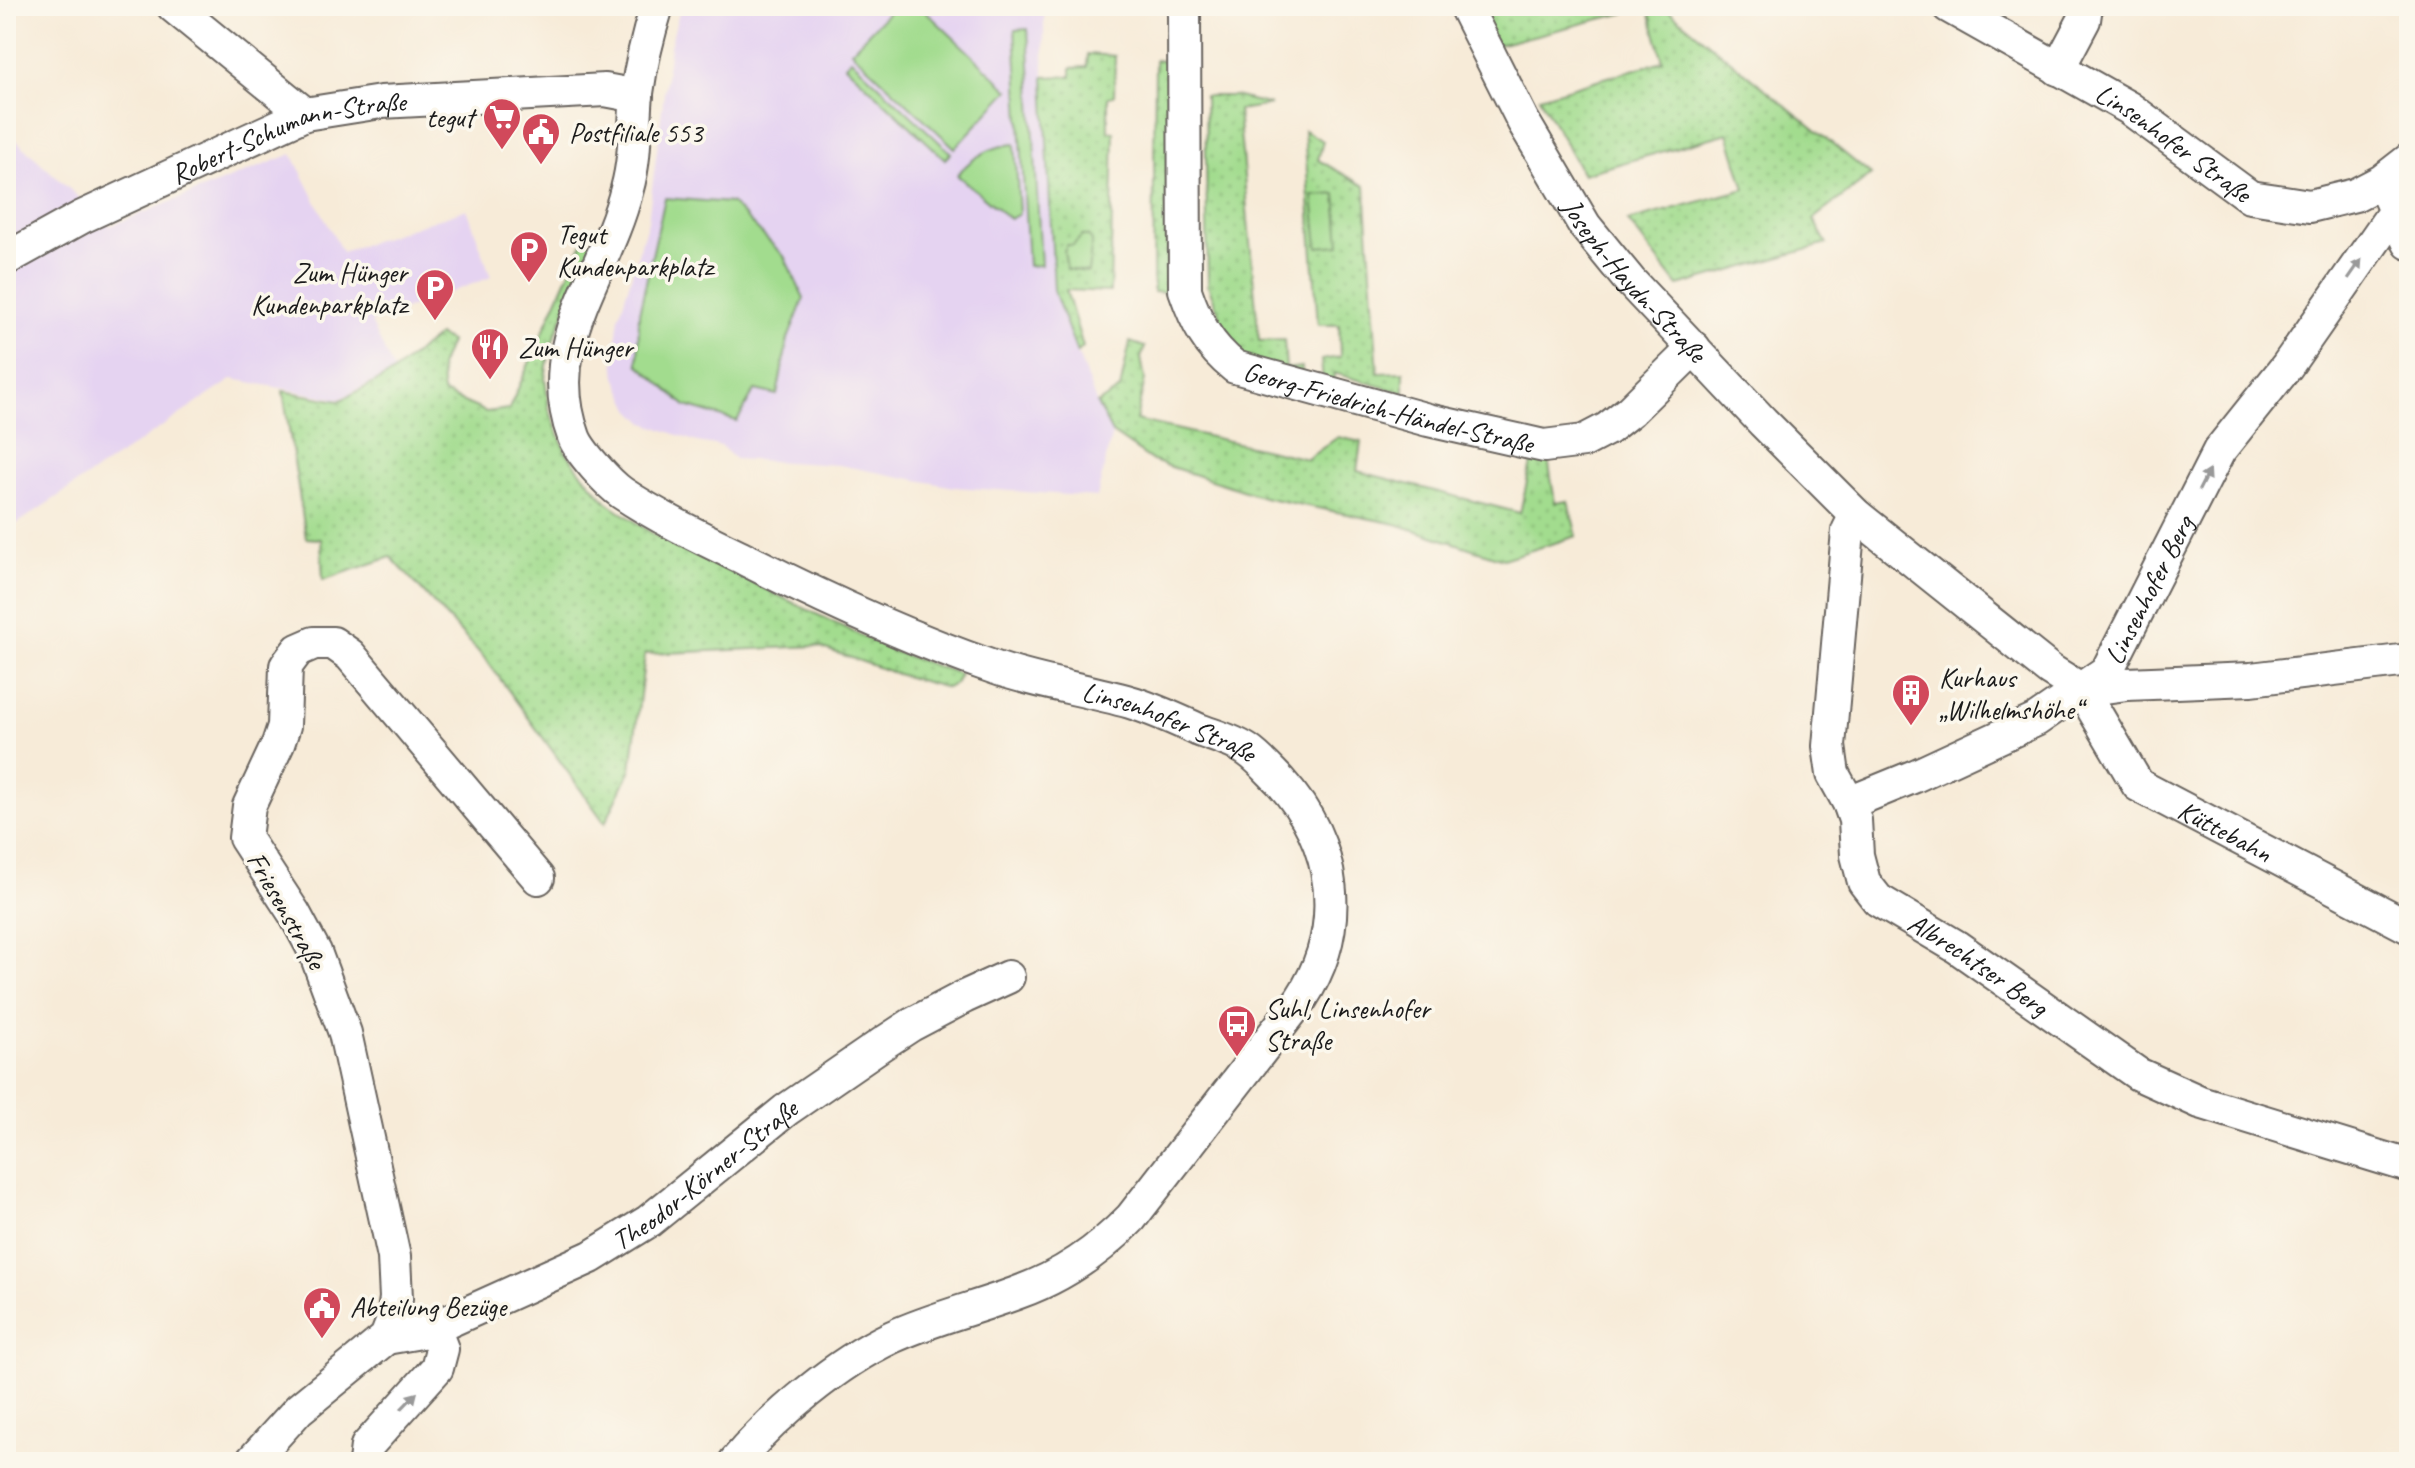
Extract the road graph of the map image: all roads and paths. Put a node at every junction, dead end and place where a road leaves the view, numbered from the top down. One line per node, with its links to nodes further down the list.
1 (173, 6): 9 (street)
2 (657, 6): 8 (street, Linsenhofer Straße)
3 (1184, 6): 15 (street, Georg-Friedrich-Händel-Straße)
4 (1465, 6): 15 (street, Joseph-Haydn-Straße)
5 (1948, 6): 7 (street, Linsenhofer Straße)
6 (2086, 6): 7 (street)
7 (2058, 69): 11 (street, Linsenhofer Straße)
8 (637, 96): 9 (street, Robert-Schumann-Straße); 28 (street, Linsenhofer Straße)
9 (305, 114): 14 (street, Robert-Schumann-Straße)
10 (2409, 160): 11 (street, Linsenhofer Straße)
11 (2382, 181): 12 (street)
12 (2395, 211): 13 (street); 18 (street, Linsenhofer Berg, one-way to 12)
13 (2409, 243)
14 (6, 259)
15 (1694, 348): 16 (street, Joseph-Haydn-Straße)
16 (1856, 515): 18 (street, Joseph-Haydn-Straße); 19 (street)
17 (2409, 660): 18 (street, Linsenhofer Berg)
18 (2082, 690): 19 (street); 21 (street, Küttebahn)
19 (1849, 803): 23 (street, Albrechtser Berg)
20 (538, 878): 25 (street, Friesenstraße)
21 (2409, 927)
22 (1008, 977): 24 (street, Theodor-Körner-Straße)
23 (2409, 1166)
24 (434, 1328): 25 (street, Theodor-Körner-Straße); 27 (street, one-way to 24)
25 (386, 1338): 26 (street)
26 (251, 1462)
27 (365, 1462)
28 (735, 1462)

